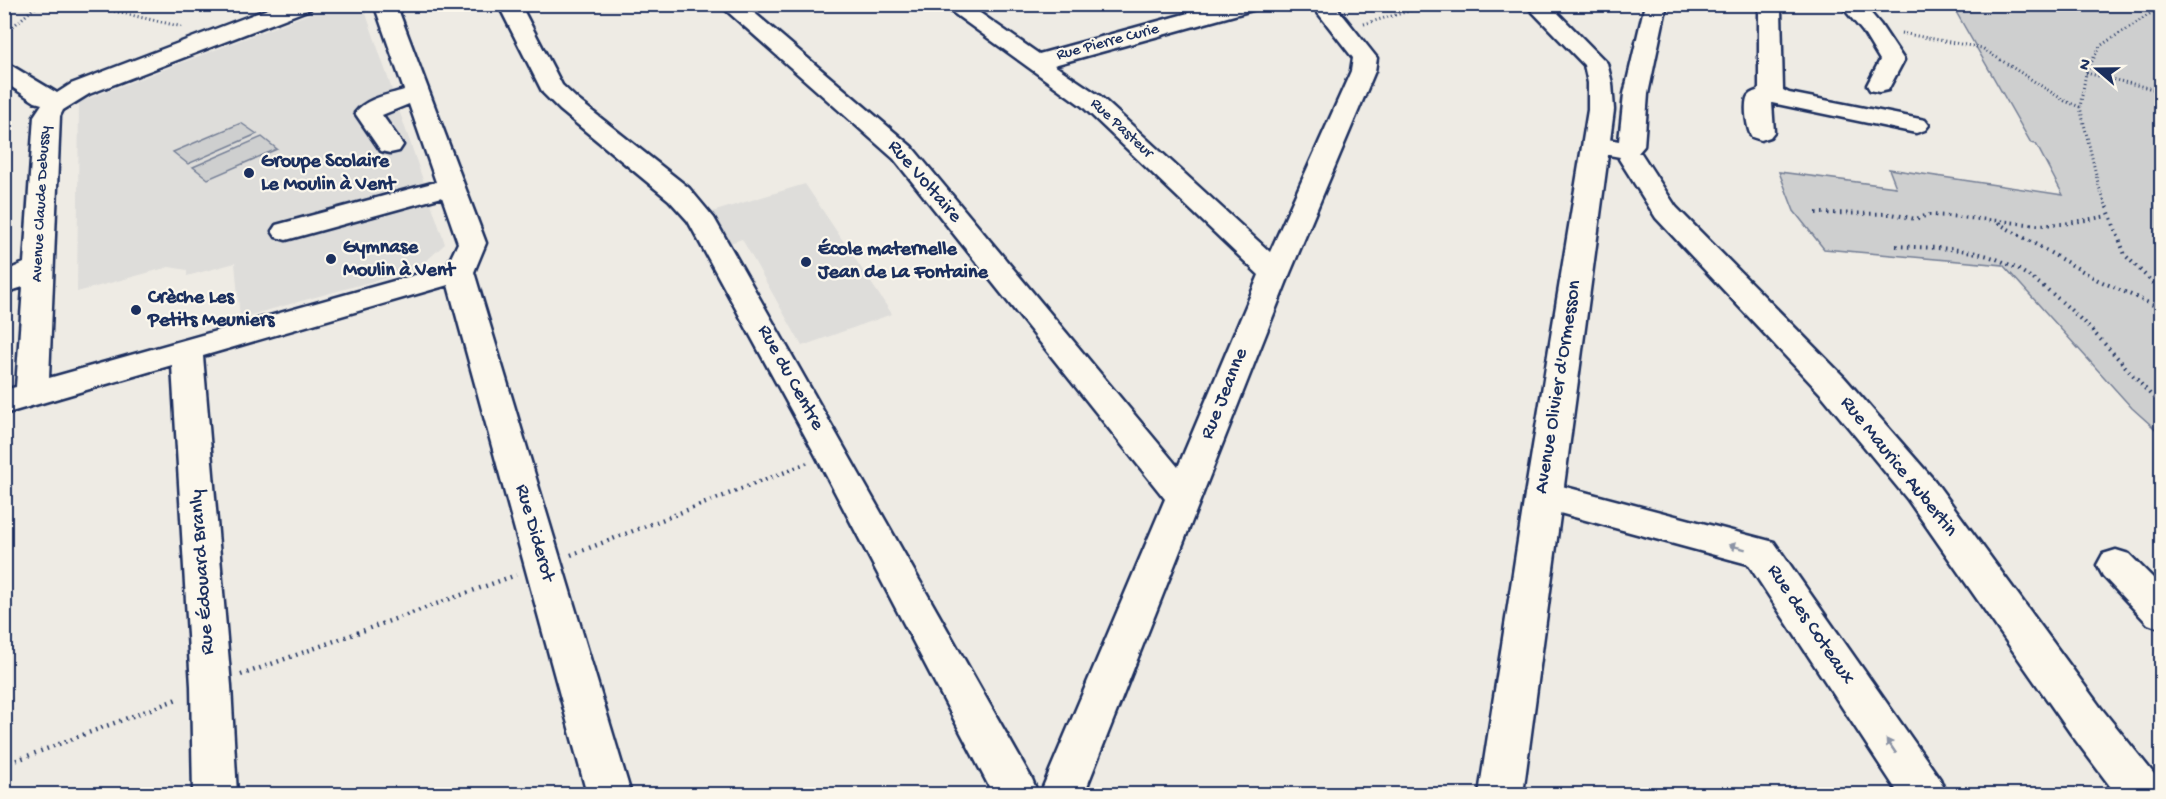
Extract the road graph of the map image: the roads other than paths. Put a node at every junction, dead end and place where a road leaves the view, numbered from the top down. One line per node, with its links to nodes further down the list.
1 (302, 4): 17 (street, Avenue Claude Debussy)
2 (385, 4): 16 (street)
3 (509, 4): 37 (street, Rue du Centre)
4 (730, 4): 32 (street, Rue Voltaire)
5 (952, 4): 12 (street, Rue Pasteur)
6 (1248, 4): 12 (street, Rue Pierre Curie)
7 (1322, 4): 27 (street, Rue Jeanne)
8 (1536, 4): 21 (street, Avenue Olivier d'Ormesson)
9 (1656, 4): 21 (street)
10 (1774, 4): 15 (street)
11 (1851, 4): 14 (street)
12 (1037, 62): 27 (street, Rue Pasteur)
13 (4, 71): 17 (street)
14 (1880, 85)
15 (1771, 93): 18 (street); 19 (street)
16 (418, 94): 20 (street); 23 (street)
17 (59, 101): 25 (street, Avenue Claude Debussy)
18 (1916, 125)
19 (1761, 132)
20 (390, 145)
21 (1596, 145): 31 (street, Avenue Olivier d'Ormesson)
22 (1632, 159): 41 (street, Rue Maurice Aubertin)
23 (451, 186): 24 (street); 26 (street)
24 (286, 231)
25 (39, 268): 28 (street); 30 (street, Avenue Claude Debussy)
26 (459, 272): 29 (street); 36 (street, Rue Diderot)
27 (1275, 273): 32 (street, Rue Jeanne)
28 (4, 284)
29 (187, 350): 30 (street); 35 (street, Rue Édouard Branly)
30 (18, 398)
31 (1543, 495): 39 (street, Avenue Olivier d'Ormesson); 40 (street, Rue des Coteaux, one-way to 31)
32 (1183, 497): 38 (street, Rue Jeanne)
33 (2116, 565): 34 (street)
34 (2162, 613)
35 (215, 795)
36 (609, 795)
37 (1016, 795)
38 (1062, 795)
39 (1501, 795)
40 (1924, 795)
41 (2142, 795)

